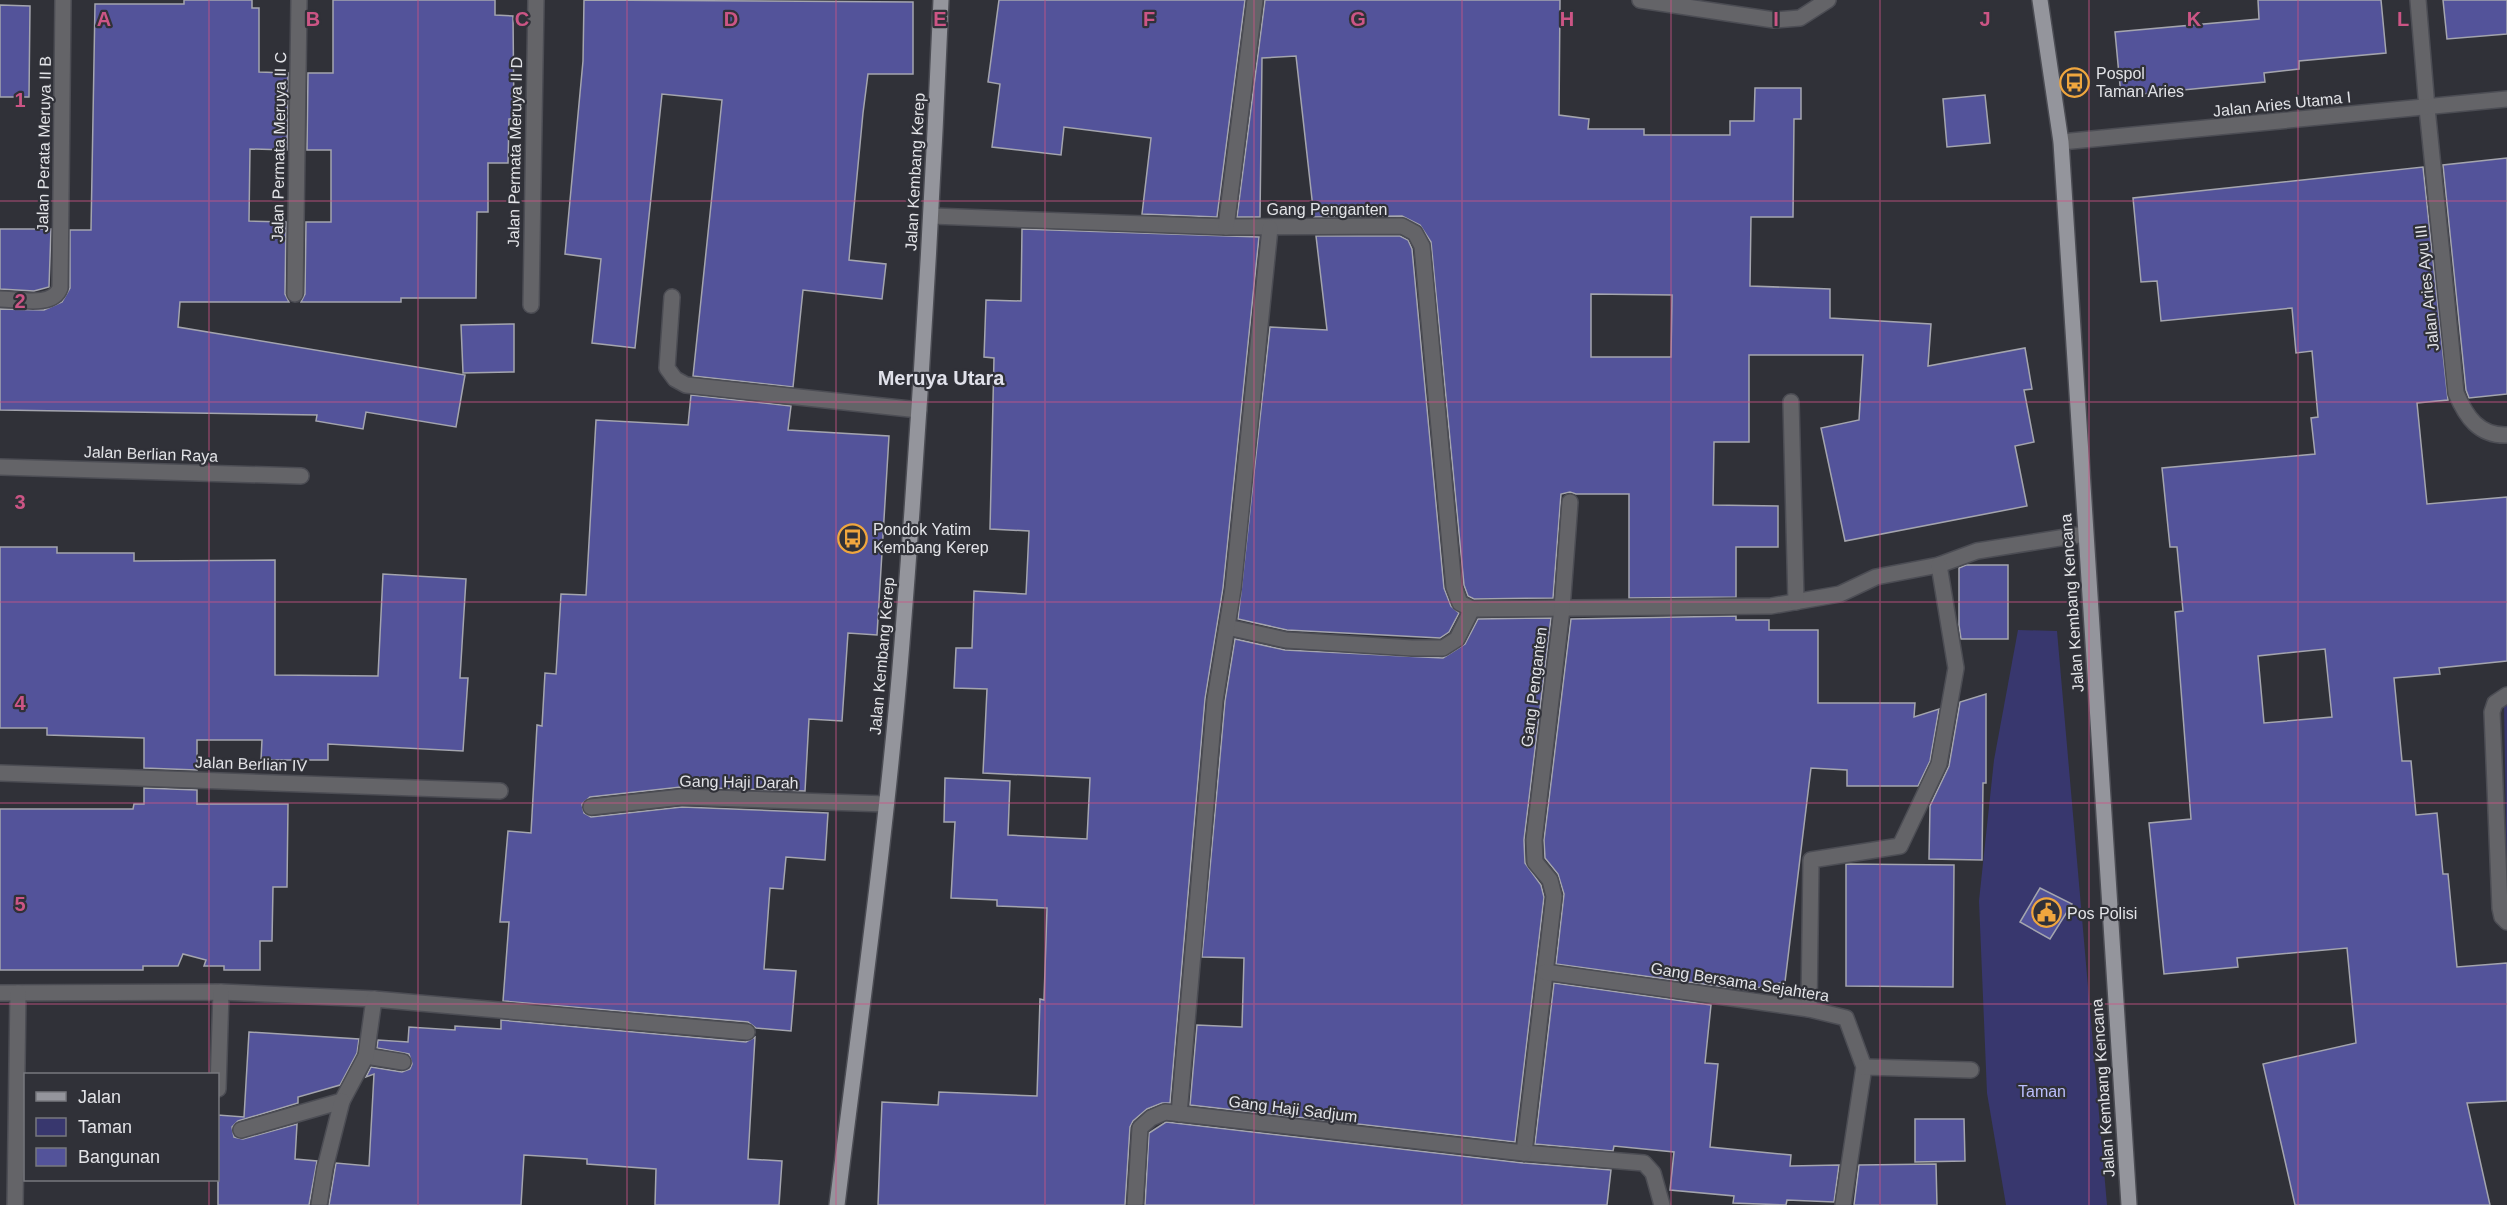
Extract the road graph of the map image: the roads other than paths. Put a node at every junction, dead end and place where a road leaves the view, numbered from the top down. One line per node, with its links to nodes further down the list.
1 (63, 0): 18 (street, Jalan Perata Meruya II B)
2 (299, 0): 16 (street, Jalan Permata Meruya II C)
3 (536, 0): 19 (street, Jalan Permata Meruya II D)
4 (941, 0): 13 (main road, Jalan Kembang Kerep)
5 (1255, 0): 14 (street)
6 (1640, 0): 7 (street)
7 (1828, 0)
8 (2040, 0): 12 (main road, Jalan Kembang Kencana)
9 (2418, 0): 11 (street, Jalan Aries Ayu III)
10 (2507, 99): 11 (street, Jalan Aries Utama I)
11 (2427, 108): 12 (street, Jalan Aries Utama I); 22 (street, Jalan Aries Ayu III)
12 (2061, 142): 26 (main road, Jalan Kembang Kencana)
13 (932, 216): 14 (street, Gang Penganten); 21 (main road, Jalan Kembang Kerep)
14 (1226, 227): 15 (street, Gang Penganten)
15 (1270, 228): 29 (street, Gang Penganten); 31 (street)
16 (295, 294)
17 (672, 297): 21 (street)
18 (0, 299)
19 (531, 304)
20 (1791, 402): 28 (street)
21 (919, 410): 35 (main road, Jalan Kembang Kerep)
22 (2507, 435)
23 (0, 467): 24 (street, Jalan Berlian Raya)
24 (301, 476)
25 (1570, 502): 30 (street)
26 (2085, 534): 27 (street); 60 (main road, Jalan Kembang Kencana)
27 (1939, 565): 28 (street); 43 (street)
28 (1796, 602): 30 (street)
29 (1472, 609): 30 (street, Gang Penganten); 31 (street)
30 (1562, 609): 38 (street, Gang Penganten)
31 (1227, 627): 51 (street)
32 (2501, 699): 37 (street)
33 (0, 773): 34 (street, Jalan Berlian IV)
34 (500, 791)
35 (886, 804): 36 (street, Gang Haji Darah); 56 (main road, Jalan Kembang Kerep)
36 (591, 807)
37 (2504, 920)
38 (1545, 972): 43 (street, Gang Bersama Sejahtera); 53 (street, Gang Penganten)
39 (221, 992): 41 (street); 42 (street); 49 (street)
40 (0, 993): 41 (street)
41 (18, 993): 54 (street)
42 (375, 999): 44 (street); 45 (street)
43 (1809, 1009): 47 (street, Gang Bersama Sejahtera)
44 (747, 1032)
45 (366, 1056): 46 (street); 50 (street)
46 (403, 1062)
47 (1864, 1067): 48 (street); 59 (street, Gang Bersama Sejahtera)
48 (1971, 1070)
49 (218, 1073)
50 (342, 1101): 52 (street); 55 (street)
51 (1179, 1114): 53 (street, Gang Haji Sadjum); 57 (street, Gang Haji Sadjum)
52 (241, 1130)
53 (1524, 1153): 58 (street)
54 (15, 1205)
55 (319, 1205)
56 (837, 1205)
57 (1135, 1205)
58 (1662, 1205)
59 (1844, 1205)
60 (2129, 1205)

